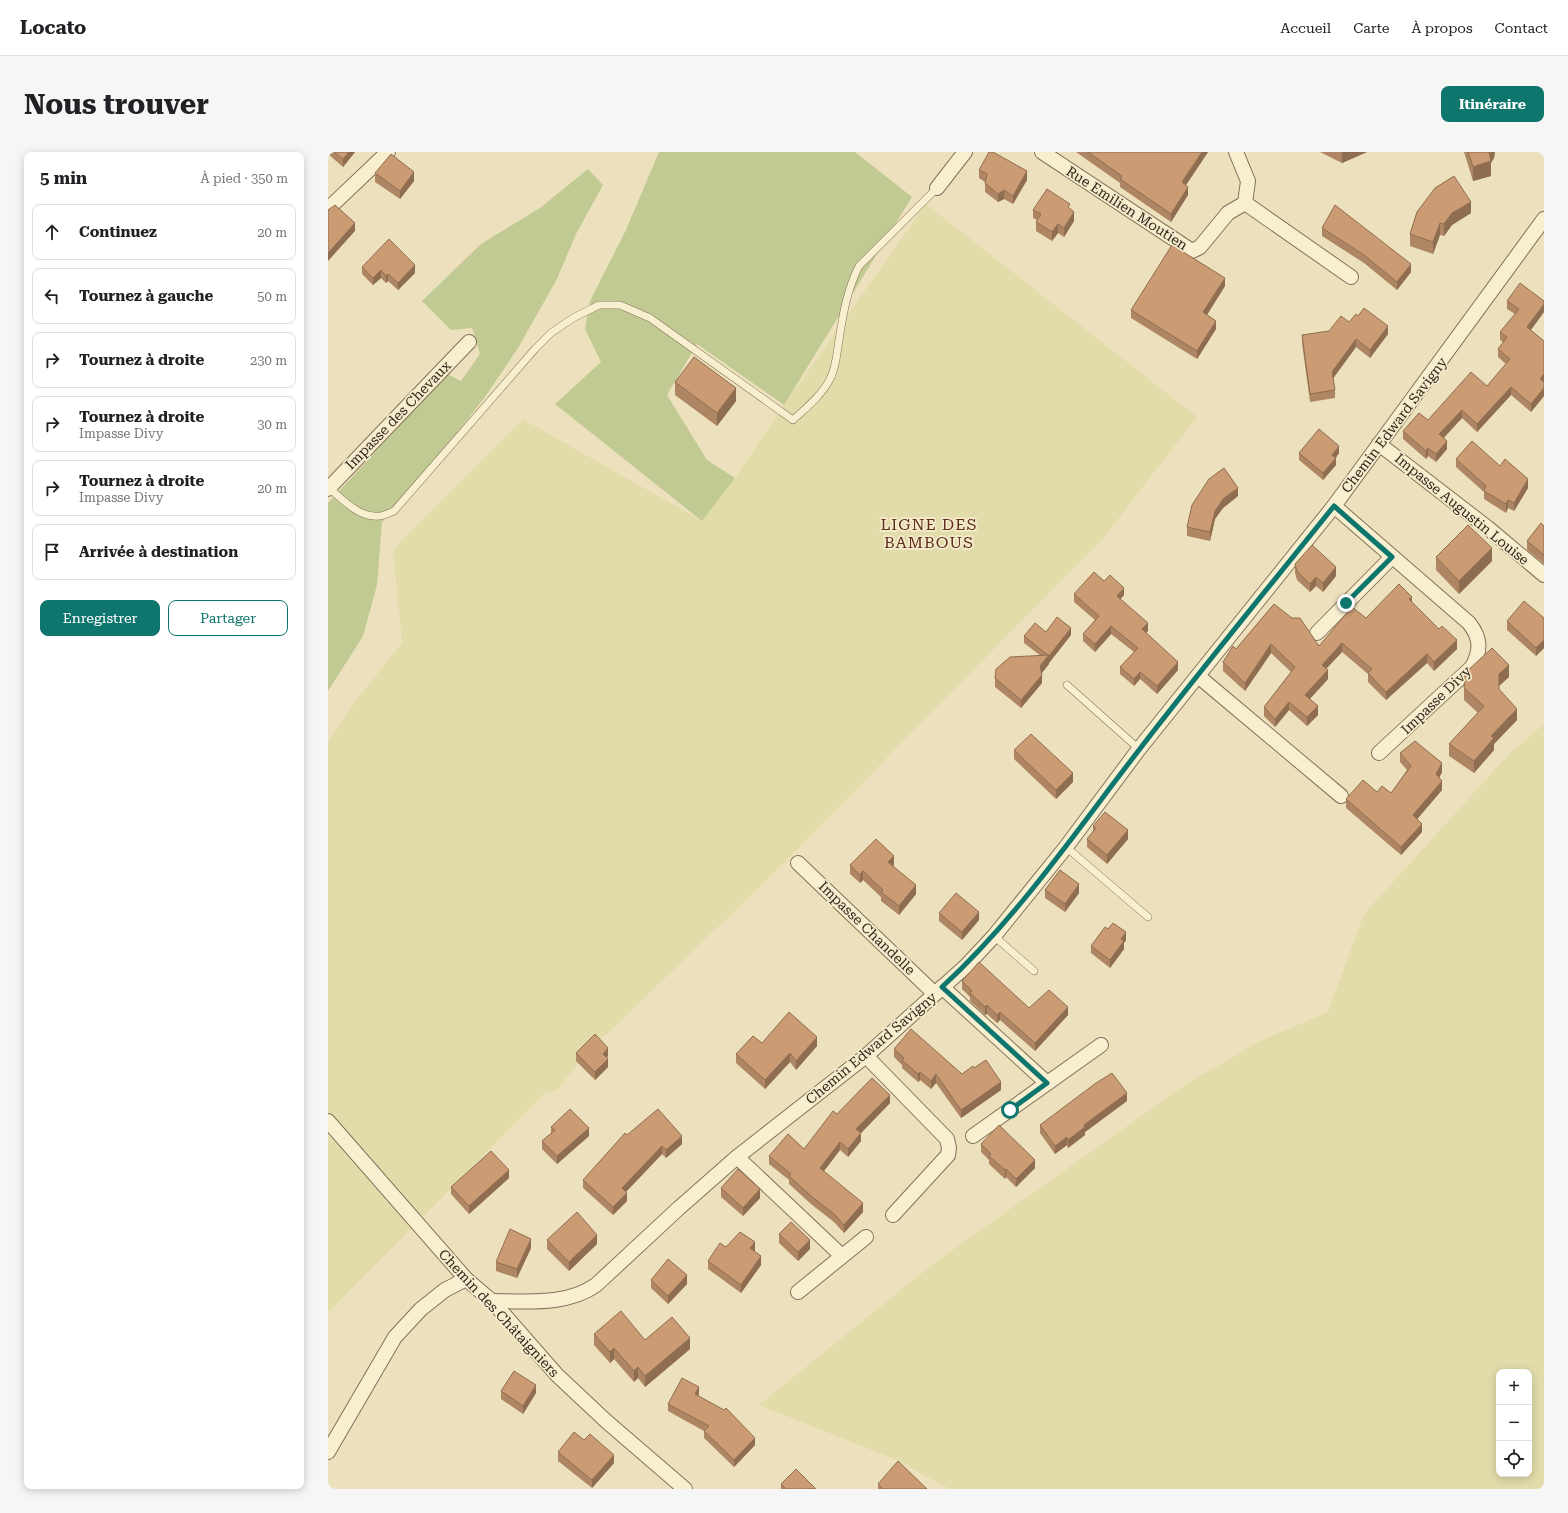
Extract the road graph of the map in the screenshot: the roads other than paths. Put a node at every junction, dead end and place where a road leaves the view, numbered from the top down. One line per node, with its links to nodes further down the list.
1 (388, 152): 7 (street)
2 (965, 152): 5 (street)
3 (1042, 152): 6 (street, Rue Emilien Moutien)
4 (1236, 152): 6 (street)
5 (937, 188): 12 (lane)
6 (1245, 203): 9 (street)
7 (328, 209)
8 (1544, 219): 11 (street, Chemin Edward Savigny)
9 (1351, 277)
10 (469, 342): 12 (street, Impasse des Chevaux)
11 (1380, 444): 13 (street, Chemin Edward Savigny); 15 (street, Impasse Augustin Louise)
12 (329, 488)
13 (1334, 506): 14 (street, Impasse Divy); 17 (street, Chemin Edward Savigny)
14 (1392, 557): 16 (street); 20 (street, Impasse Divy)
15 (1544, 575)
16 (1317, 633)
17 (1198, 676): 19 (street, Chemin Edward Savigny); 21 (street)
18 (1067, 685): 19 (lane)
19 (1139, 749): 22 (street, Chemin Edward Savigny)
20 (1379, 753)
21 (1341, 796)
22 (1066, 847): 24 (lane); 25 (street, Chemin Edward Savigny)
23 (798, 863): 27 (street, Impasse Chandelle)
24 (1148, 917)
25 (994, 936): 26 (lane); 27 (street, Chemin Edward Savigny)
26 (1034, 971)
27 (939, 991): 29 (street, Chemin Edward Savigny); 30 (street, Impasse Chandelle)
28 (1101, 1045): 30 (street)
29 (866, 1056): 33 (street, Chemin Edward Savigny); 34 (street)
30 (1047, 1083): 32 (street)
31 (328, 1121): 37 (street, Chemin des Châtaigniers)
32 (973, 1136)
33 (738, 1157): 36 (street); 39 (street, Chemin Edward Savigny)
34 (893, 1215)
35 (866, 1236): 36 (street)
36 (842, 1256): 38 (street)
37 (466, 1279): 39 (street, Chemin des Châtaigniers); 40 (street)
38 (798, 1292)
39 (492, 1301): 41 (street, Chemin des Châtaigniers)
40 (328, 1452)
41 (686, 1489)

